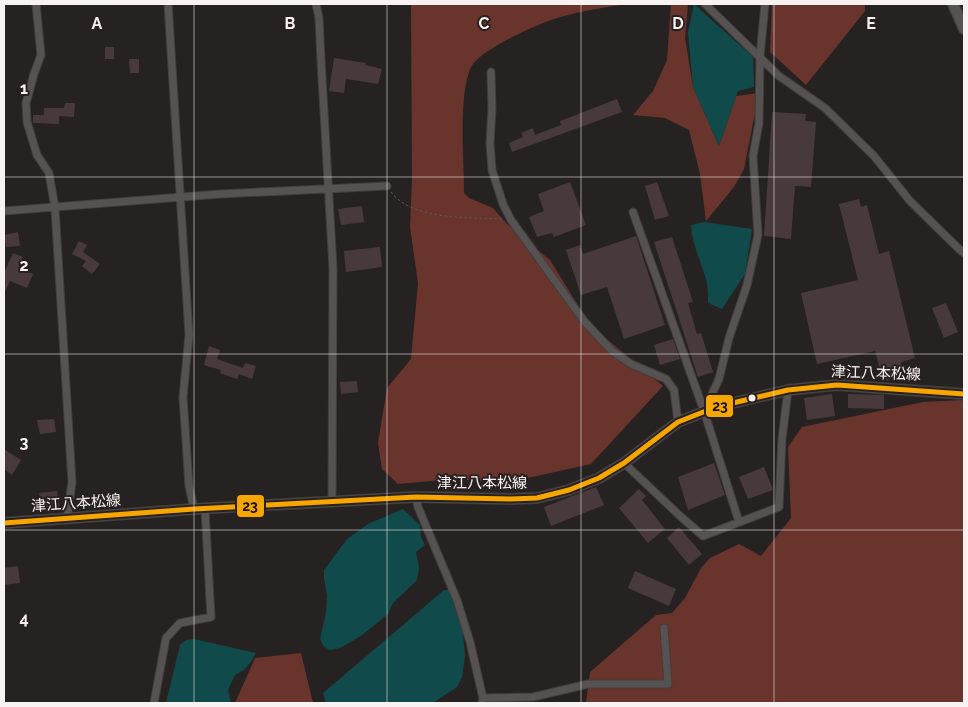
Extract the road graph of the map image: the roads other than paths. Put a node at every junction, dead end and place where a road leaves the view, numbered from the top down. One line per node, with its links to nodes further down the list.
1 (36, 4): 13 (street)
2 (168, 4): 12 (street)
3 (316, 4): 11 (street)
4 (705, 4): 8 (street)
5 (765, 4): 8 (street)
6 (953, 4): 7 (main road)
7 (964, 29)
8 (760, 56): 16 (street); 19 (street)
9 (491, 72): 20 (street)
10 (387, 186): 11 (street)
11 (328, 189): 12 (street); 23 (street)
12 (181, 198): 13 (street); 24 (street)
13 (55, 208): 14 (street); 26 (street)
14 (4, 211)
15 (633, 212): 19 (street)
16 (964, 253)
17 (788, 390): 18 (main road, 津江八本松線); 19 (main road, 津江八本松線); 27 (street)
18 (964, 394)
19 (704, 411): 20 (main road, 津江八本松線); 27 (street)
20 (678, 422): 21 (main road, 津江八本松線)
21 (624, 463): 22 (main road, 津江八本松線); 27 (street)
22 (416, 497): 23 (main road, 津江八本松線); 31 (street)
23 (332, 503): 25 (main road, 津江八本松線)
24 (194, 509): 25 (main road, 津江八本松線); 26 (main road, 津江八本松線)
25 (205, 510): 32 (street)
26 (67, 519): 28 (main road, 津江八本松線)
27 (739, 522)
28 (4, 523)
29 (664, 628): 30 (street)
30 (534, 700): 31 (street)
31 (483, 701)
32 (154, 703)

